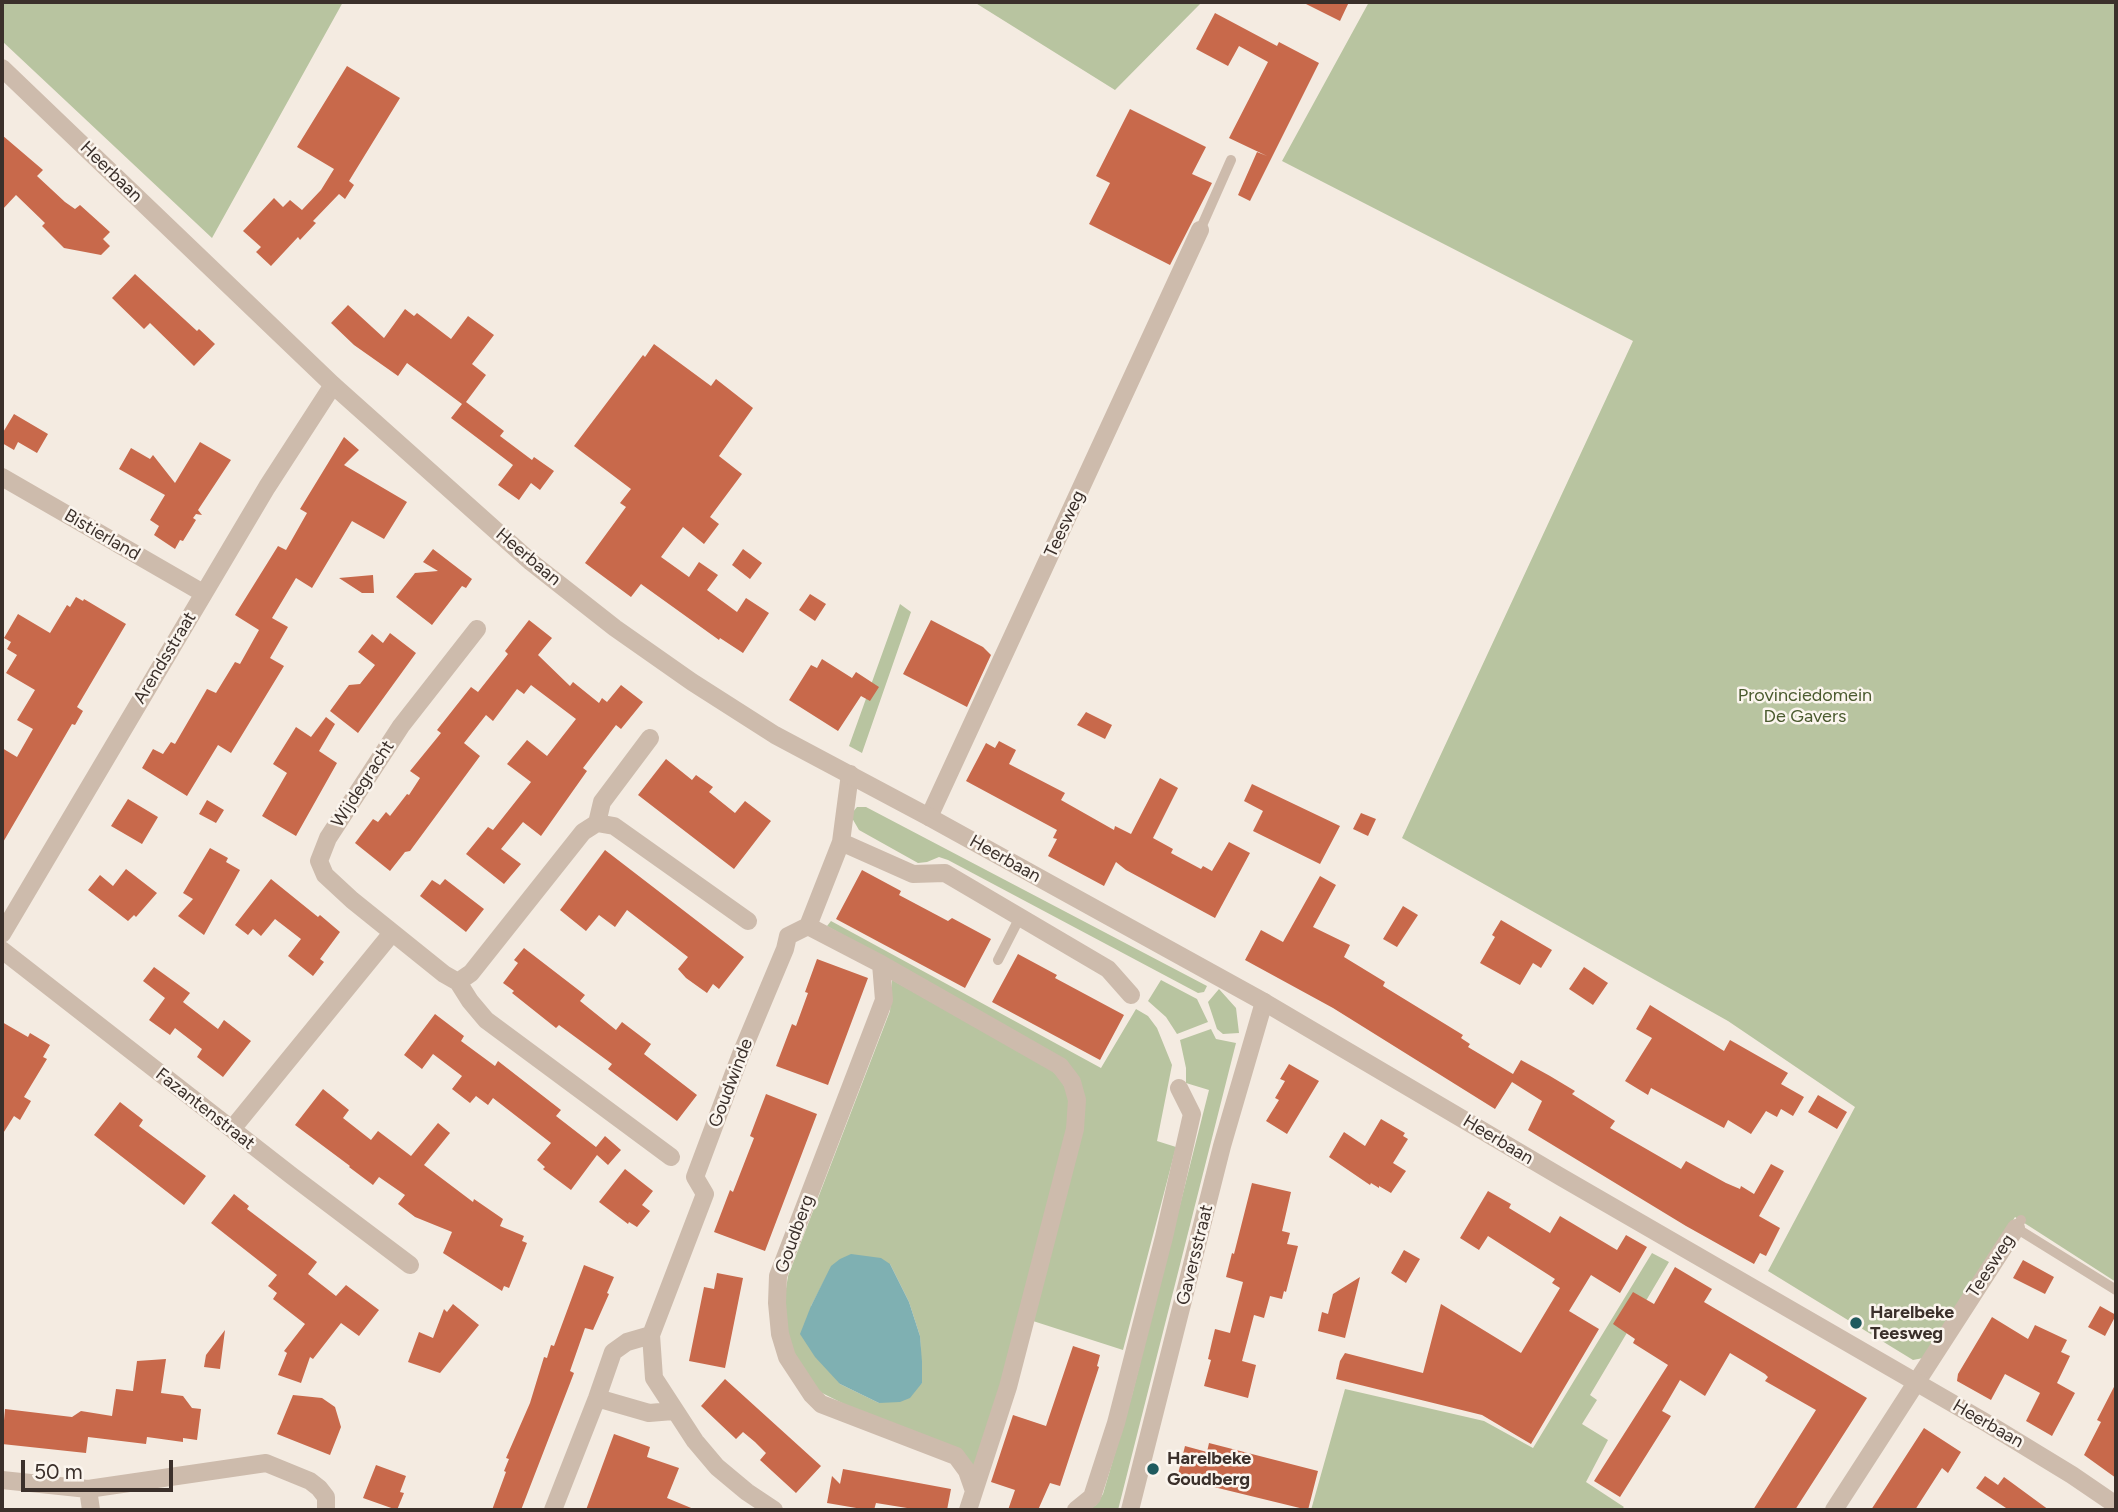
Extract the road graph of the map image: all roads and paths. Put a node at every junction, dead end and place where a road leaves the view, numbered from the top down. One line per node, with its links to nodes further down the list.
1 (2, 68): 4 (street, Heerbaan)
2 (1231, 160): 3 (lane)
3 (1200, 230): 10 (street, Teesweg)
4 (333, 385): 6 (street, Arendsstraat); 9 (street, Heerbaan)
5 (2, 477): 6 (street, Bistierland)
6 (203, 593): 17 (street, Arendsstraat)
7 (477, 629): 16 (street, Wijdegracht)
8 (650, 738): 11 (street)
9 (850, 774): 10 (street, Heerbaan); 12 (street, Goudwinde)
10 (929, 817): 23 (street, Heerbaan)
11 (597, 823): 14 (street); 21 (street)
12 (841, 842): 13 (street); 15 (street, Goudwinde)
13 (1020, 917): 19 (lane); 22 (street)
14 (748, 921)
15 (808, 926): 20 (street); 30 (street, Goudwinde)
16 (392, 933): 21 (street, Wijdegracht); 25 (street)
17 (2, 934)
18 (2, 950): 25 (street, Fazantenstraat)
19 (998, 960)
20 (881, 964): 36 (street); 36 (street, Goudberg)
21 (458, 982): 26 (street, Wijdegracht)
22 (1131, 995)
23 (1264, 1002): 31 (street, Heerbaan); 44 (street, Gaversstraat)
24 (1179, 1088): 43 (street)
25 (232, 1129): 28 (street, Fazantenstraat)
26 (671, 1157)
27 (2018, 1224): 29 (lane); 31 (street, Teesweg)
28 (410, 1265)
29 (2116, 1290)
30 (651, 1335): 32 (street); 33 (street, Goudwinde)
31 (1916, 1383): 37 (street, Heerbaan); 45 (street, Teesweg)
32 (597, 1398): 33 (street); 40 (street)
33 (673, 1411): 41 (street)
34 (2, 1480): 35 (street)
35 (88, 1489): 38 (street); 39 (street)
36 (974, 1491): 42 (street)
37 (2116, 1505)
38 (91, 1510)
39 (326, 1510)
40 (553, 1510)
41 (772, 1510)
42 (968, 1510)
43 (1076, 1510)
44 (1130, 1510)
45 (1834, 1510)

